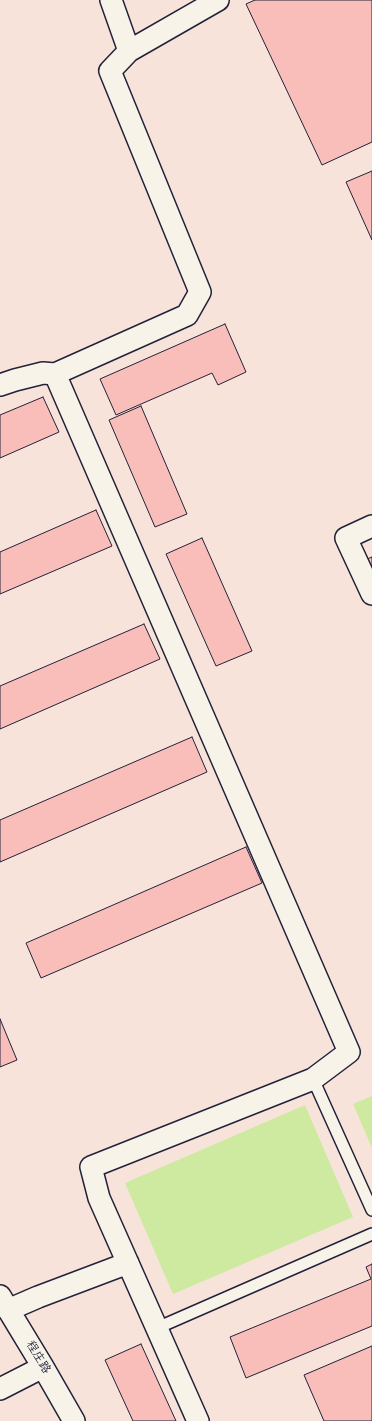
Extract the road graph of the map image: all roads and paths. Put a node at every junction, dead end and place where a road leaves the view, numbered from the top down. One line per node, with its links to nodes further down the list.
1 (111, 0): 3 (street)
2 (218, 0): 3 (street)
3 (129, 51): 4 (street)
4 (55, 374): 5 (street); 8 (street)
5 (0, 385)
6 (372, 526): 7 (street)
7 (372, 594)
8 (313, 1078): 9 (lane); 11 (street)
9 (372, 1210)
10 (372, 1234): 13 (lane)
11 (128, 1263): 12 (street); 13 (street)
12 (4, 1303): 14 (street, 程庄路)
13 (157, 1328): 17 (street)
14 (43, 1367): 15 (street); 16 (street, 程庄路)
15 (0, 1389)
16 (74, 1421)
17 (198, 1421)

